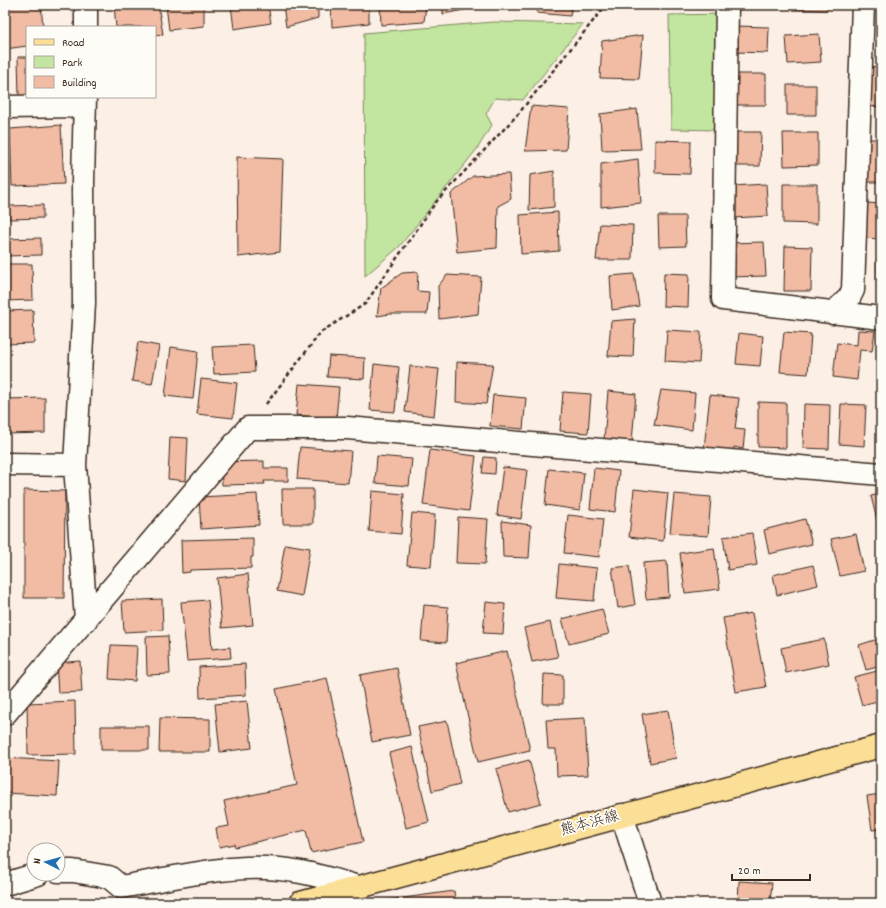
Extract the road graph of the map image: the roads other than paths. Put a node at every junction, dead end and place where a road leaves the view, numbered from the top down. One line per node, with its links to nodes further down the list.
1 (86, 5): 4 (street)
2 (727, 5): 8 (street)
3 (863, 5): 7 (street)
4 (86, 26)
5 (84, 102): 6 (street); 11 (street)
6 (5, 107)
7 (853, 290): 8 (street); 9 (street)
8 (833, 313): 9 (street)
9 (880, 318)
10 (5, 464): 11 (street)
11 (76, 465): 13 (street)
12 (881, 474): 13 (street)
13 (86, 620): 14 (street)
14 (5, 714)
15 (881, 746): 16 (main road, 熊本浜線)
16 (622, 815): 20 (main road, 熊本浜線); 23 (street)
17 (66, 871): 21 (street)
18 (26, 878): 19 (street)
19 (5, 884)
20 (358, 887): 21 (street); 22 (main road, 熊本浜線)
21 (123, 895)
22 (300, 903)
23 (650, 903)

